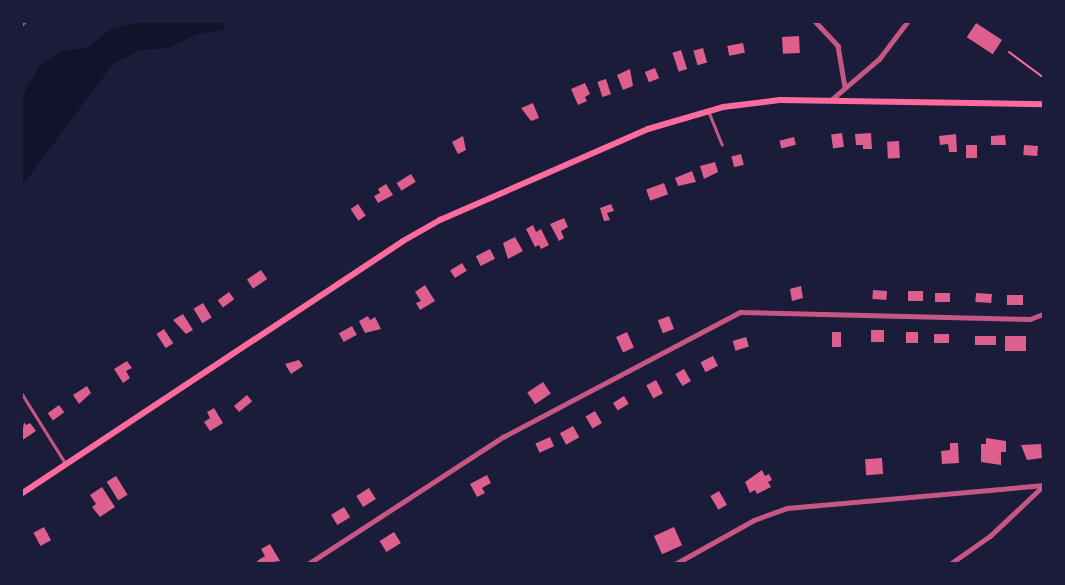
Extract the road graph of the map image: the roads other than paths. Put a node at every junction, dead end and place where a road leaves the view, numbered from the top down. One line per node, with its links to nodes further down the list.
1 (815, 21): 3 (street)
2 (908, 21): 3 (street)
3 (845, 88): 4 (street)
4 (829, 101): 5 (main road); 6 (main road)
5 (1044, 104)
6 (709, 111): 7 (lane); 10 (main road)
7 (722, 145)
8 (1044, 313): 13 (street)
9 (21, 393): 10 (lane)
10 (66, 464): 12 (main road)
11 (1044, 486): 14 (street); 15 (street)
12 (21, 494)
13 (308, 564)
14 (675, 564)
15 (950, 564)

